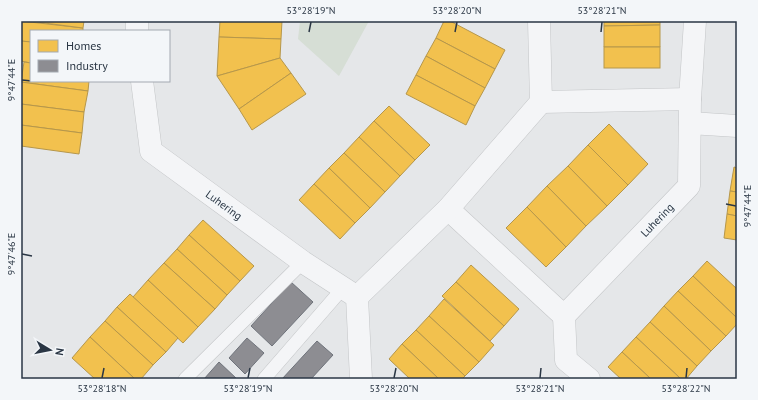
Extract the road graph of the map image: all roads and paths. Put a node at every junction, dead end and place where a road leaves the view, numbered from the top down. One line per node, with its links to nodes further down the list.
1 (539, 21): 5 (street)
2 (696, 21): 4 (street, Luhering)
3 (142, 82): 9 (street, Luhering)
4 (690, 99): 5 (street); 6 (street, Luhering)
5 (541, 102): 8 (street)
6 (690, 123): 7 (street); 11 (street, Luhering)
7 (737, 126)
8 (448, 209): 10 (street); 11 (street)
9 (303, 262): 10 (street, Luhering); 12 (lane)
10 (350, 293): 13 (lane); 14 (street)
11 (564, 316): 15 (street)
12 (185, 379)
13 (264, 379)
14 (361, 379)
15 (589, 379)

